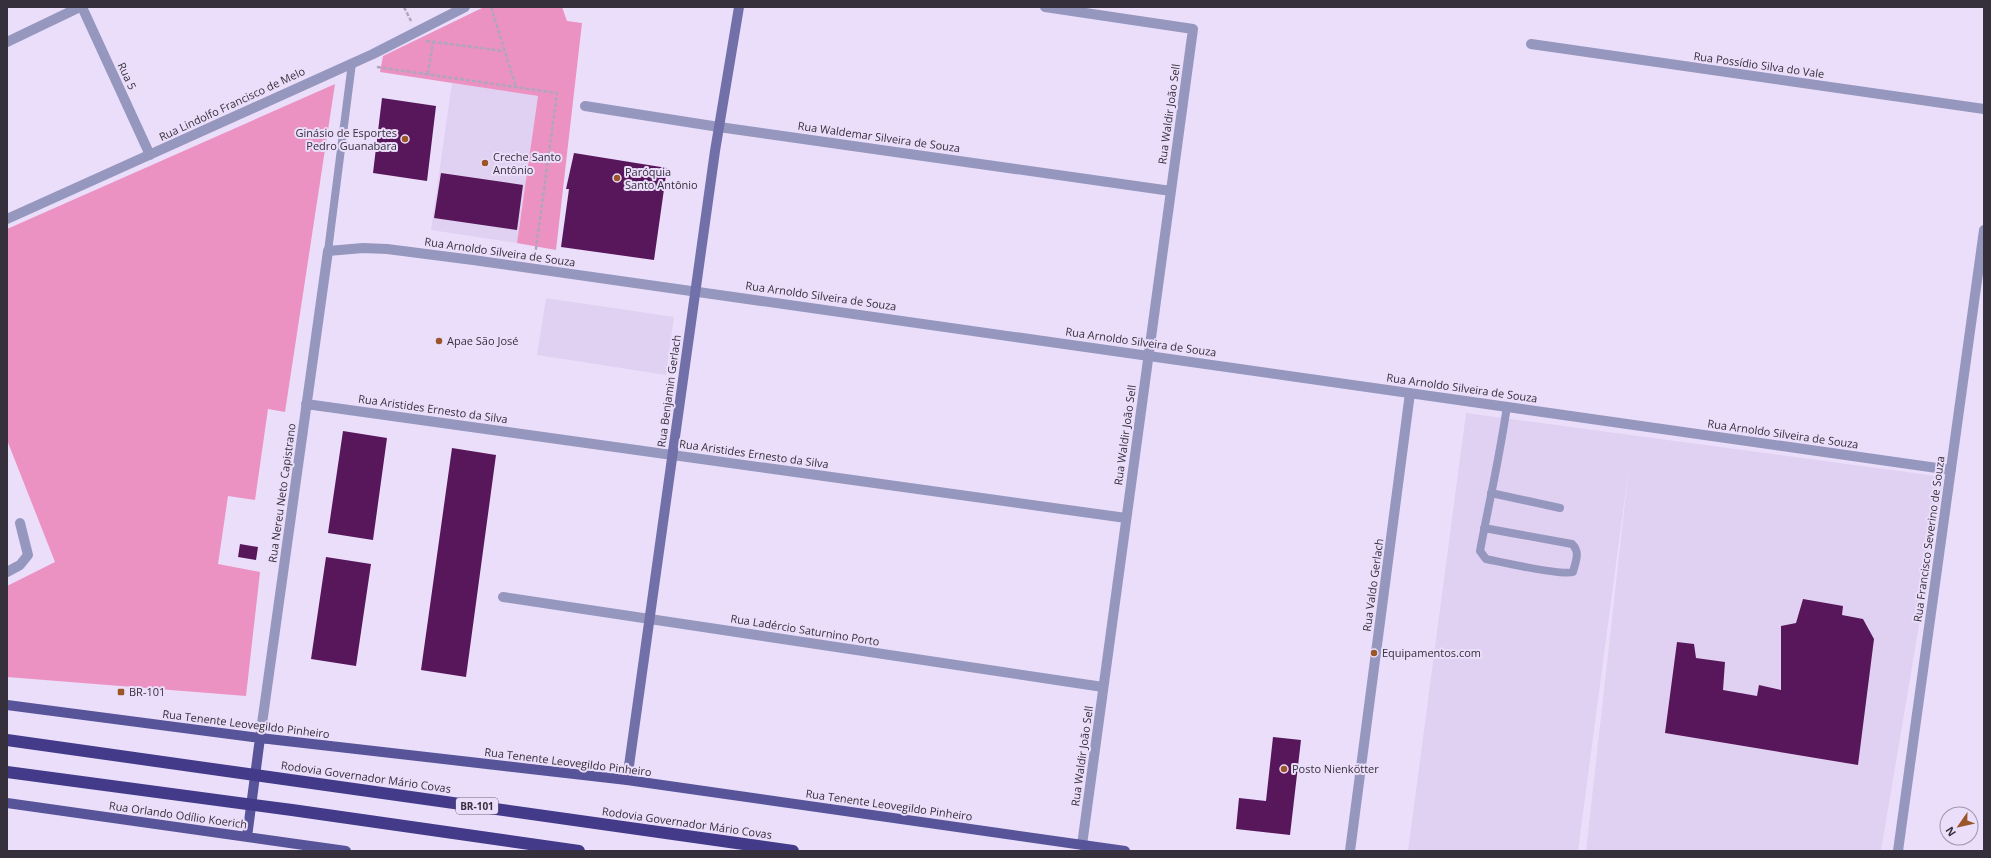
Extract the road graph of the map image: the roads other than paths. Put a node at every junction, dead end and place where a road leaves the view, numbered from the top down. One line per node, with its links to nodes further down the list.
1 (81, 7): 6 (street); 12 (street, Rua 5)
2 (465, 7): 8 (street, Rua Lindolfo Francisco de Melo)
3 (739, 7): 11 (main road, Rua Benjamin Gerlach)
4 (1046, 7): 5 (street)
5 (1105, 11): 13 (street, Rua Waldir João Sell)
6 (7, 42)
7 (1531, 44): 10 (street, Rua Possídio Silva do Vale)
8 (352, 63): 12 (street, Rua Lindolfo Francisco de Melo); 16 (lane)
9 (585, 106): 11 (street, Rua Waldemar Silveira de Souza)
10 (1984, 109)
11 (719, 127): 13 (street, Rua Waldemar Silveira de Souza); 17 (main road, Rua Benjamin Gerlach)
12 (150, 155): 14 (street, Rua Lindolfo Francisco de Melo)
13 (1171, 191): 18 (street, Rua Waldir João Sell)
14 (7, 219)
15 (1984, 230): 23 (street, Rua Francisco Severino de Souza)
16 (328, 251): 17 (street, Rua Arnoldo Silveira de Souza); 20 (street, Rua Nereu Neto Capistrano)
17 (695, 291): 18 (street, Rua Arnoldo Silveira de Souza); 22 (main road, Rua Benjamin Gerlach)
18 (1148, 355): 19 (street, Rua Arnoldo Silveira de Souza); 26 (street, Rua Waldir João Sell)
19 (1410, 393): 21 (street, Rua Arnoldo Silveira de Souza); 45 (street, Rua Valdo Gerlach)
20 (306, 404): 22 (street, Rua Aristides Ernesto da Silva); 34 (street, Rua Nereu Neto Capistrano)
21 (1507, 406): 23 (street, Rua Arnoldo Silveira de Souza); 24 (lane)
22 (672, 455): 26 (street, Rua Aristides Ernesto da Silva); 31 (main road, Rua Benjamin Gerlach)
23 (1951, 470): 46 (street, Rua Francisco Severino de Souza)
24 (1491, 493): 25 (lane); 28 (lane)
25 (1560, 508)
26 (1126, 518): 32 (street, Rua Waldir João Sell)
27 (20, 523): 29 (street)
28 (1484, 528): 28 (lane)
29 (7, 572)
30 (502, 597): 31 (street, Rua Ladércio Saturnino Porto)
31 (649, 619): 32 (street, Rua Ladércio Saturnino Porto); 37 (main road, Rua Benjamin Gerlach)
32 (1103, 687): 40 (street, Rua Waldir João Sell)
33 (7, 705): 34 (main road, Rua Tenente Leovegildo Pinheiro)
34 (260, 738): 37 (main road, Rua Tenente Leovegildo Pinheiro); 39 (main road)
35 (7, 740): 43 (highway, Rodovia Governador Mário Covas / BR-101)
36 (7, 772): 42 (highway)
37 (627, 780): 40 (main road, Rua Tenente Leovegildo Pinheiro)
38 (7, 803): 39 (main road, Rua Orlando Odílio Koerich)
39 (247, 837): 41 (main road, Rua Orlando Odílio Koerich)
40 (1082, 845): 44 (main road, Rua Tenente Leovegildo Pinheiro)
41 (346, 851)
42 (579, 851)
43 (793, 851)
44 (1125, 851)
45 (1350, 851)
46 (1898, 851)

